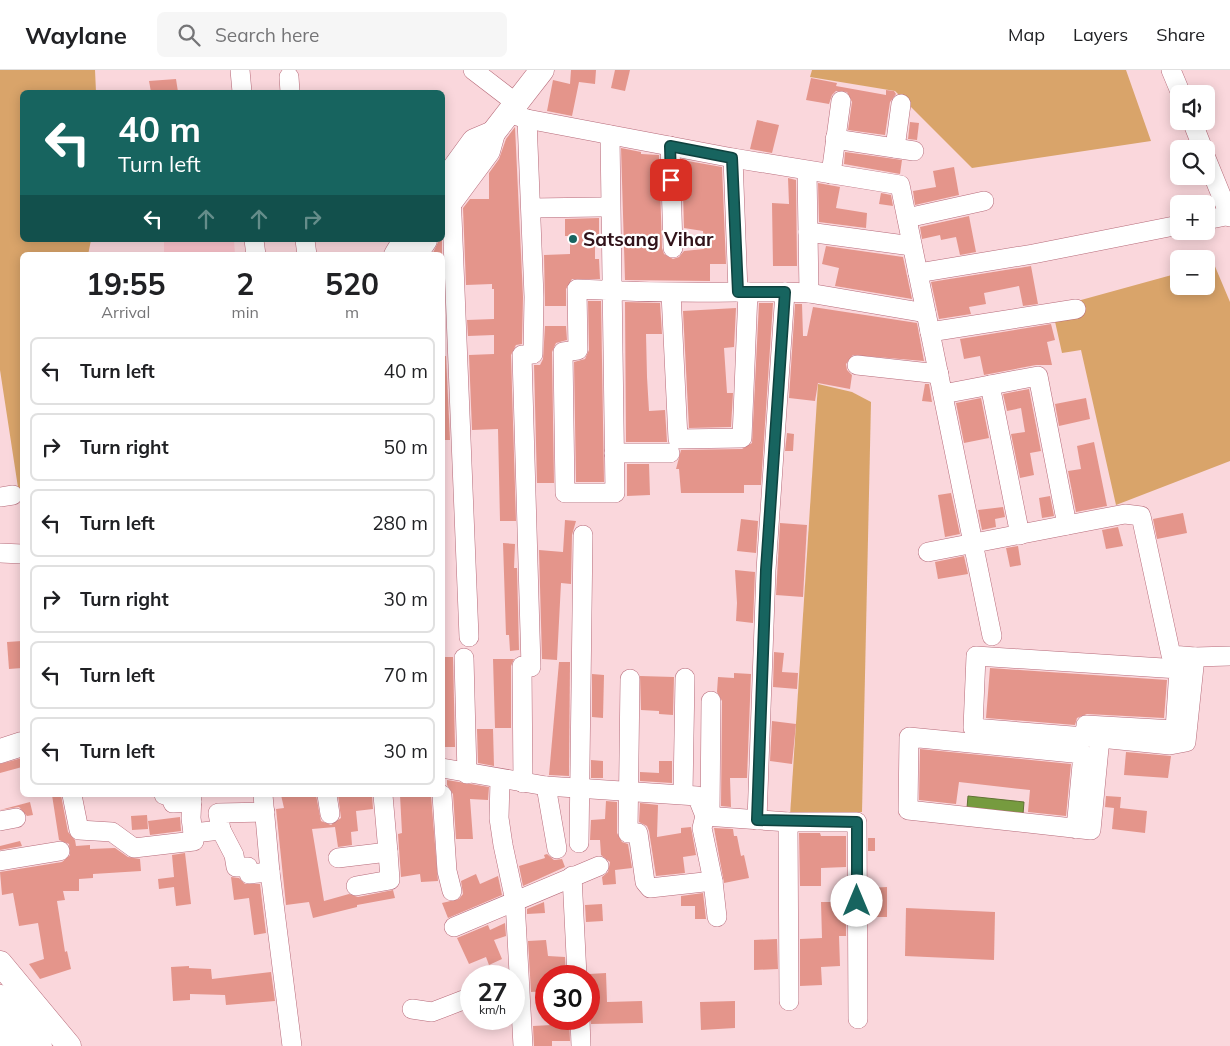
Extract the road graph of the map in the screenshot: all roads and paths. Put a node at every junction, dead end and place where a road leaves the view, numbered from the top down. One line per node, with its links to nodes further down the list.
1 (240, 70): 6 (street)
2 (474, 70): 9 (street)
3 (542, 70): 9 (main road)
4 (1171, 70): 5 (street)
5 (1177, 85)
6 (242, 90)
7 (840, 101): 11 (street)
8 (901, 104): 13 (street)
9 (517, 112): 10 (street); 19 (main road); 22 (street)
10 (610, 134): 12 (street); 32 (street)
11 (835, 139): 13 (street); 17 (street)
12 (670, 146): 15 (street); 30 (street)
13 (895, 148): 14 (street)
14 (914, 151)
15 (732, 158): 16 (street); 33 (street)
16 (807, 171): 17 (street); 28 (street)
17 (831, 174): 25 (street)
18 (1215, 180): 24 (street)
19 (445, 196)
20 (984, 201): 25 (street)
21 (601, 207): 22 (street)
22 (531, 208): 67 (street)
23 (445, 216): 54 (street)
24 (1230, 216): 26 (street)
25 (907, 218): 29 (street)
26 (1215, 218)
27 (1170, 227): 31 (street)
28 (808, 232): 29 (street); 35 (street)
29 (912, 246): 31 (street)
30 (673, 248)
31 (918, 273): 38 (street)
32 (612, 291): 36 (street); 44 (street); 44 (street)
33 (743, 292): 34 (street); 36 (street); 36 (street)
34 (785, 292): 35 (street); 81 (street)
35 (809, 292): 38 (street)
36 (671, 293)
37 (1076, 309): 39 (street)
38 (926, 313): 39 (street)
39 (930, 332): 41 (street)
40 (857, 365): 41 (street)
41 (939, 374): 43 (street)
42 (990, 385): 43 (street); 46 (street); 48 (street)
43 (943, 394): 49 (street)
44 (614, 453): 45 (street)
45 (670, 453)
46 (1067, 525): 48 (street); 56 (street)
47 (583, 535): 69 (street)
48 (1020, 535): 49 (street)
49 (974, 544): 50 (street); 53 (street)
50 (928, 552)
51 (0, 553): 52 (street)
52 (20, 554)
53 (992, 636)
54 (469, 637)
55 (1230, 656): 56 (street)
56 (1195, 657): 61 (street)
57 (464, 658): 65 (street)
58 (685, 678): 71 (street)
59 (630, 679): 70 (street)
60 (711, 701): 80 (street)
61 (1092, 737): 61 (street); 84 (street)
62 (20, 745): 63 (main road)
63 (0, 751)
64 (445, 769): 65 (street)
65 (467, 774): 66 (street)
66 (500, 780): 67 (street); 98 (street)
67 (523, 783): 68 (street)
68 (546, 786): 69 (street); 87 (street)
69 (580, 788): 70 (street); 86 (street)
70 (628, 790): 71 (street); 95 (street)
71 (684, 794): 80 (street)
72 (72, 797): 85 (street)
73 (170, 797): 77 (street)
74 (327, 797): 79 (street)
75 (383, 797): 89 (street)
76 (442, 797): 97 (street)
77 (192, 799): 85 (street)
78 (264, 803): 83 (street); 93 (street)
79 (330, 814)
80 (708, 816): 81 (street); 95 (street)
81 (757, 820): 82 (street)
82 (788, 822): 106 (street); 108 (street)
83 (221, 830): 85 (street); 93 (street)
84 (1084, 830): 84 (street)
85 (193, 834)
86 (579, 843)
87 (557, 849)
88 (60, 851): 91 (street)
89 (388, 852): 90 (street); 96 (street)
90 (338, 858)
91 (0, 861)
92 (599, 866): 94 (street)
93 (270, 872): 115 (street)
94 (572, 876): 98 (street); 103 (street)
95 (713, 881): 99 (street)
96 (356, 886)
97 (452, 891)
98 (515, 901): 100 (street); 102 (street)
99 (717, 916)
100 (454, 927)
101 (0, 963): 114 (main road)
102 (517, 965)
103 (576, 965)
104 (0, 999): 113 (highway)
105 (460, 1001): 107 (street)
106 (789, 1001)
107 (412, 1009)
108 (858, 1019)
109 (521, 1030): 116 (street)
110 (580, 1030): 117 (street)
111 (0, 1033): 112 (highway)
112 (10, 1046)
113 (38, 1046)
114 (69, 1046)
115 (292, 1046)
116 (523, 1046)
117 (581, 1046)

